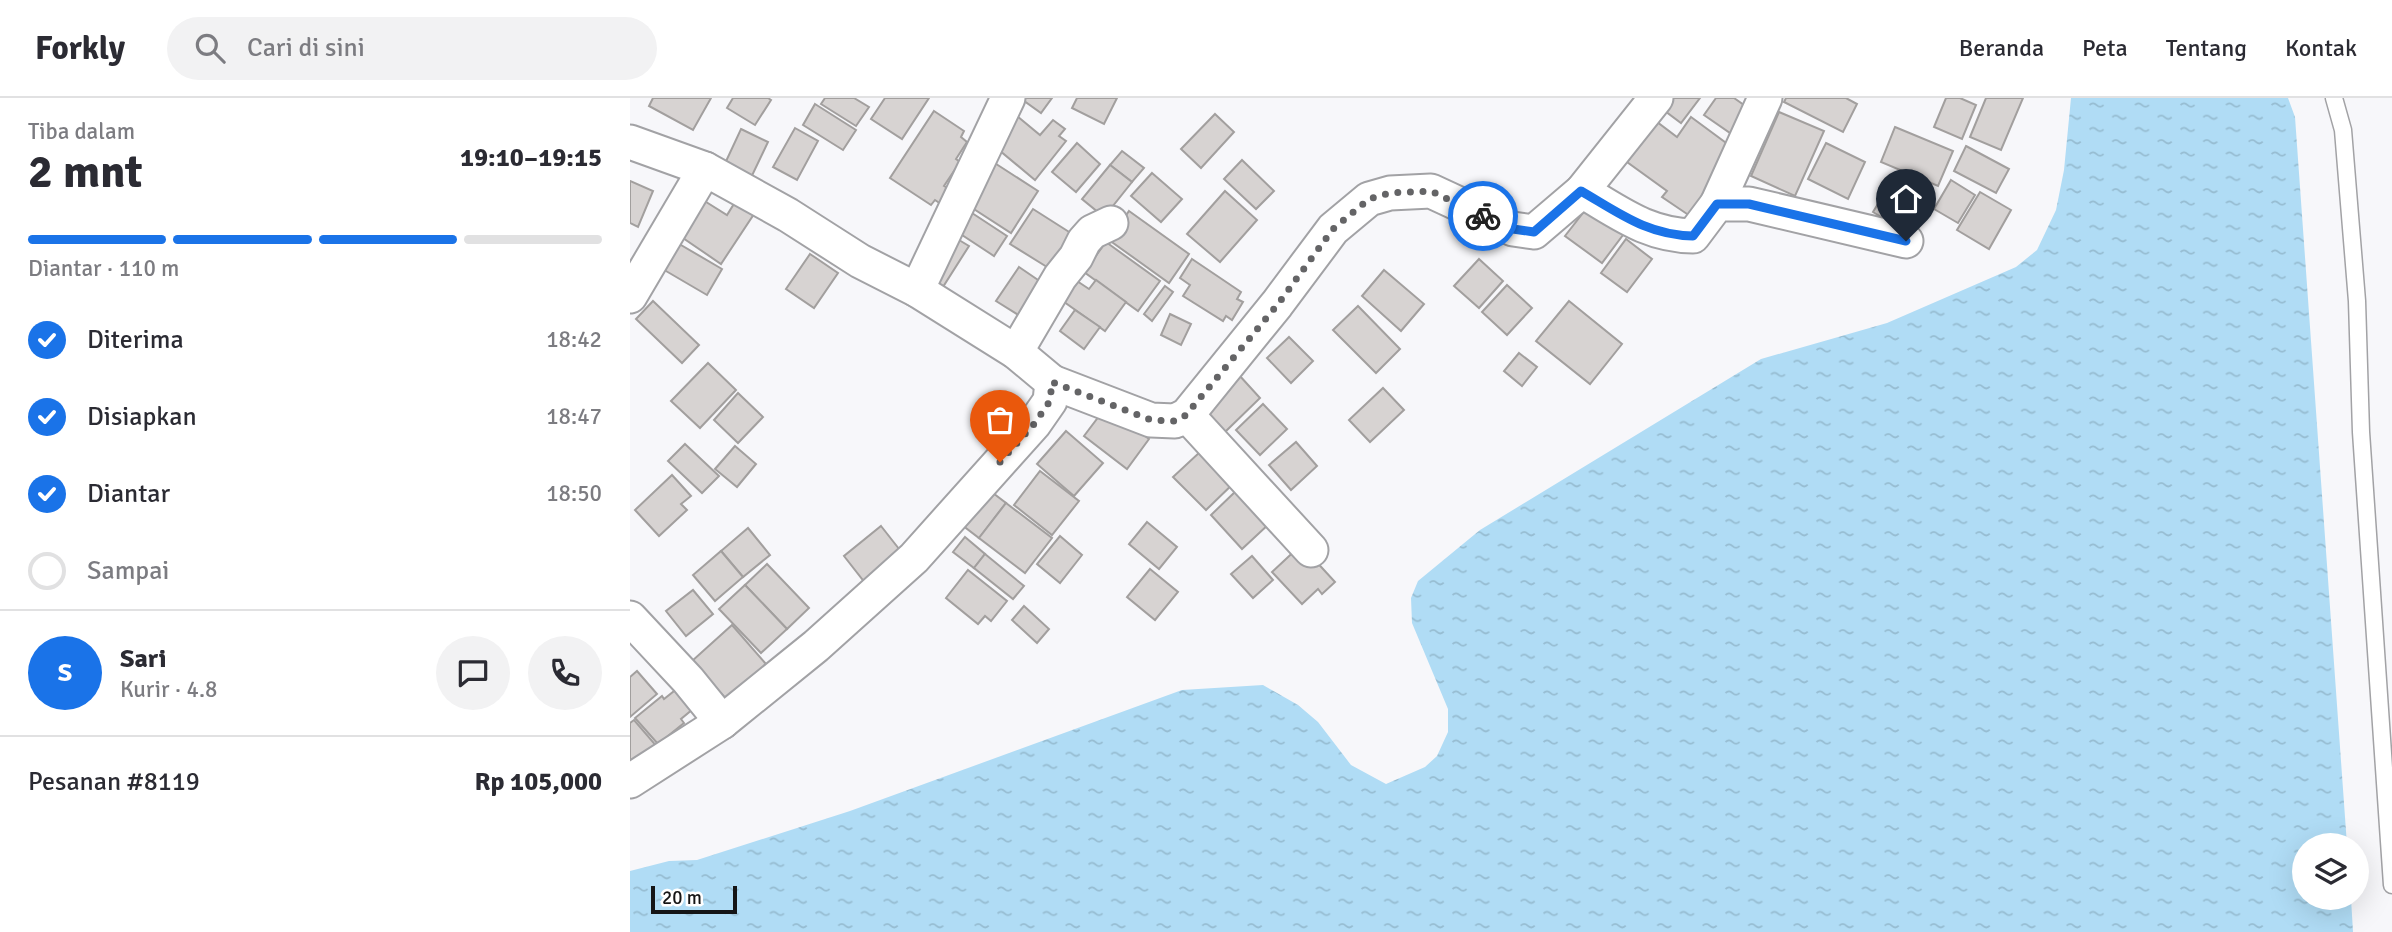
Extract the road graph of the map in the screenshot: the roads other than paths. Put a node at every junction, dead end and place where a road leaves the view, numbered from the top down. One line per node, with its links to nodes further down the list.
1 (1008, 98): 11 (street)
2 (1656, 98): 7 (street)
3 (1765, 98): 8 (street)
4 (2334, 98): 20 (lane)
5 (630, 142): 6 (street)
6 (705, 169): 11 (street); 12 (street)
7 (1581, 191): 8 (street); 15 (street)
8 (1717, 204): 10 (street)
9 (1111, 223): 13 (street)
10 (1906, 241)
11 (917, 290): 13 (street)
12 (630, 296)
13 (1016, 352): 14 (street)
14 (1052, 382): 15 (street); 18 (street)
15 (1186, 415): 16 (street)
16 (1311, 550)
17 (630, 618): 18 (street)
18 (722, 722): 19 (street)
19 (630, 781)
20 (2392, 885)

